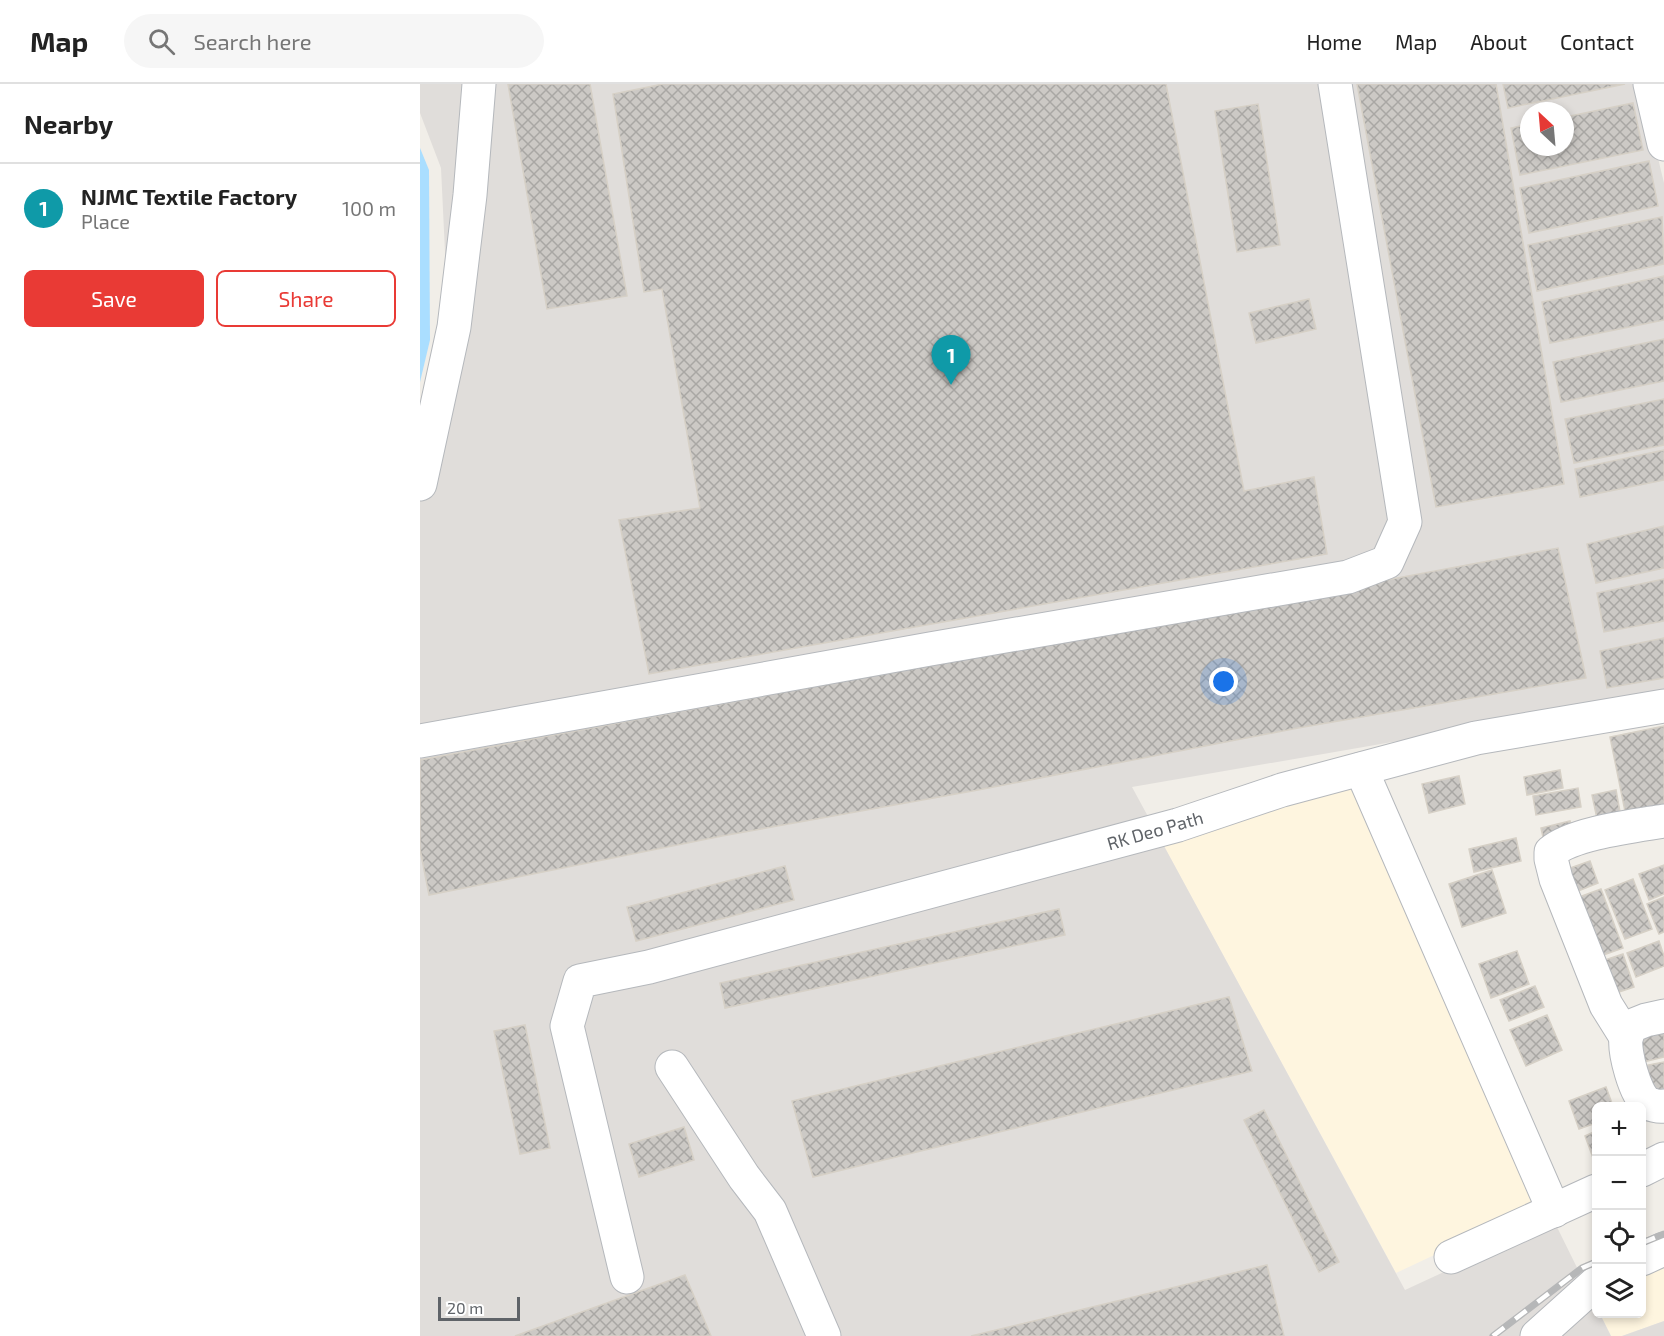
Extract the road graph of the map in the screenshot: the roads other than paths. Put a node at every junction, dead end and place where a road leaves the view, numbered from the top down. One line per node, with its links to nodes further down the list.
1 (479, 84): 5 (street)
2 (1335, 84): 7 (street)
3 (1650, 84): 4 (street)
4 (1664, 142)
5 (420, 483)
6 (1664, 706): 8 (street, RK Deo Path)
7 (420, 741)
8 (1361, 769): 17 (street); 21 (street, RK Deo Path)
9 (1664, 821): 11 (street)
10 (1664, 1016): 11 (street)
11 (1626, 1037): 13 (street)
12 (672, 1067): 23 (street)
13 (1664, 1106)
14 (1664, 1160): 15 (street)
15 (1646, 1168)
16 (1592, 1193): 17 (street)
17 (1554, 1211): 19 (street)
18 (1664, 1249): 20 (street)
19 (1451, 1257)
20 (1646, 1257)
21 (627, 1277)
22 (1592, 1287): 24 (street)
23 (824, 1336)
24 (1537, 1336)

